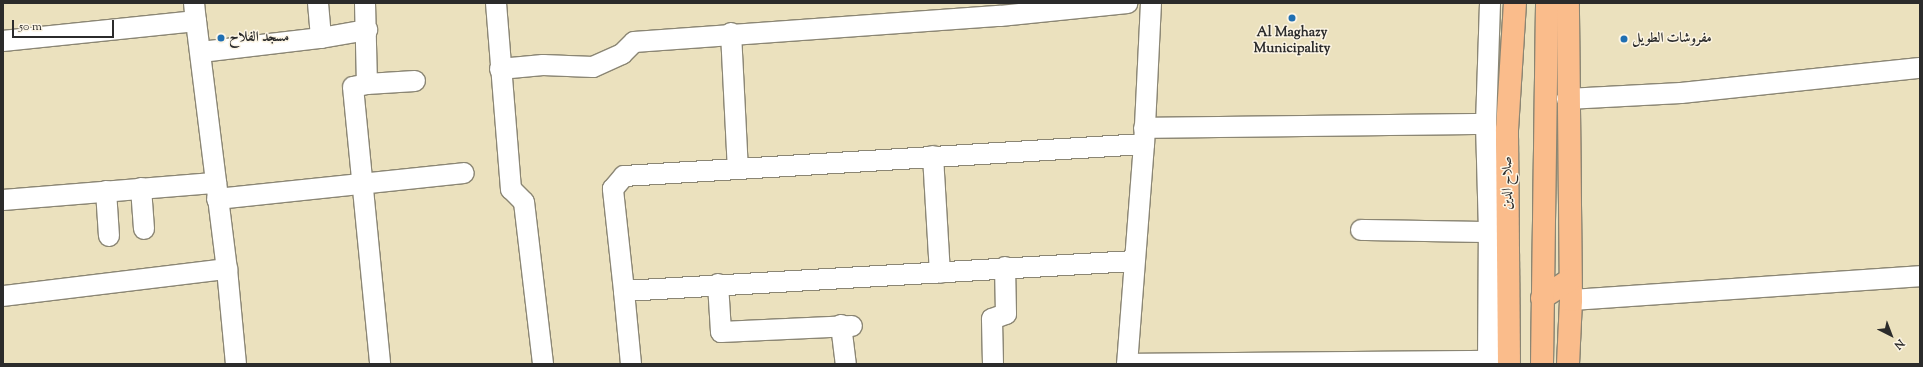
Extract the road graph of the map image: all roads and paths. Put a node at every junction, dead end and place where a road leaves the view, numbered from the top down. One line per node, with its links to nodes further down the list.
1 (318, 3): 13 (street)
2 (365, 3): 11 (street)
3 (496, 3): 18 (street)
4 (1127, 3): 12 (street)
5 (1150, 3): 24 (street)
6 (1490, 3): 19 (street)
7 (1515, 3): 16 (main road, صلاح الدين)
8 (1547, 3): 46 (main road)
9 (1568, 3): 22 (main road)
10 (195, 12): 14 (street); 15 (street)
11 (367, 30): 13 (street); 21 (street)
12 (731, 33): 18 (street); 26 (street)
13 (321, 38): 15 (street)
14 (3, 41)
15 (201, 52): 31 (street)
16 (1511, 68): 19 (street); 47 (main road, صلاح الدين)
17 (1920, 68): 22 (street)
18 (500, 69): 50 (street)
19 (1488, 69): 23 (street)
20 (415, 81): 21 (street)
21 (367, 84): 28 (street)
22 (1567, 99): 43 (main road)
23 (1486, 124): 24 (street); 35 (street)
24 (1144, 136): 25 (street); 37 (street)
25 (933, 156): 26 (street); 40 (street)
26 (738, 169): 44 (street)
27 (464, 173): 28 (street)
28 (363, 182): 31 (street); 49 (street)
29 (141, 188): 30 (street); 31 (street); 33 (street)
30 (106, 191): 32 (street); 36 (street)
31 (217, 191): 39 (street)
32 (3, 200)
33 (144, 229)
34 (1361, 230): 35 (street)
35 (1489, 232): 47 (street)
36 (109, 236)
37 (1134, 261): 38 (street); 47 (street)
38 (1005, 267): 40 (street); 53 (street)
39 (227, 269): 45 (street); 48 (street)
40 (940, 273): 42 (street)
41 (1920, 276): 43 (street)
42 (718, 284): 44 (street); 52 (street)
43 (1570, 290): 46 (main road); 55 (main road)
44 (624, 291): 51 (street)
45 (3, 296)
46 (1542, 298): 54 (main road)
47 (1495, 363)
48 (236, 364)
49 (380, 364)
50 (543, 364)
51 (631, 364)
52 (846, 364)
53 (993, 364)
54 (1542, 364)
55 (1568, 364)

